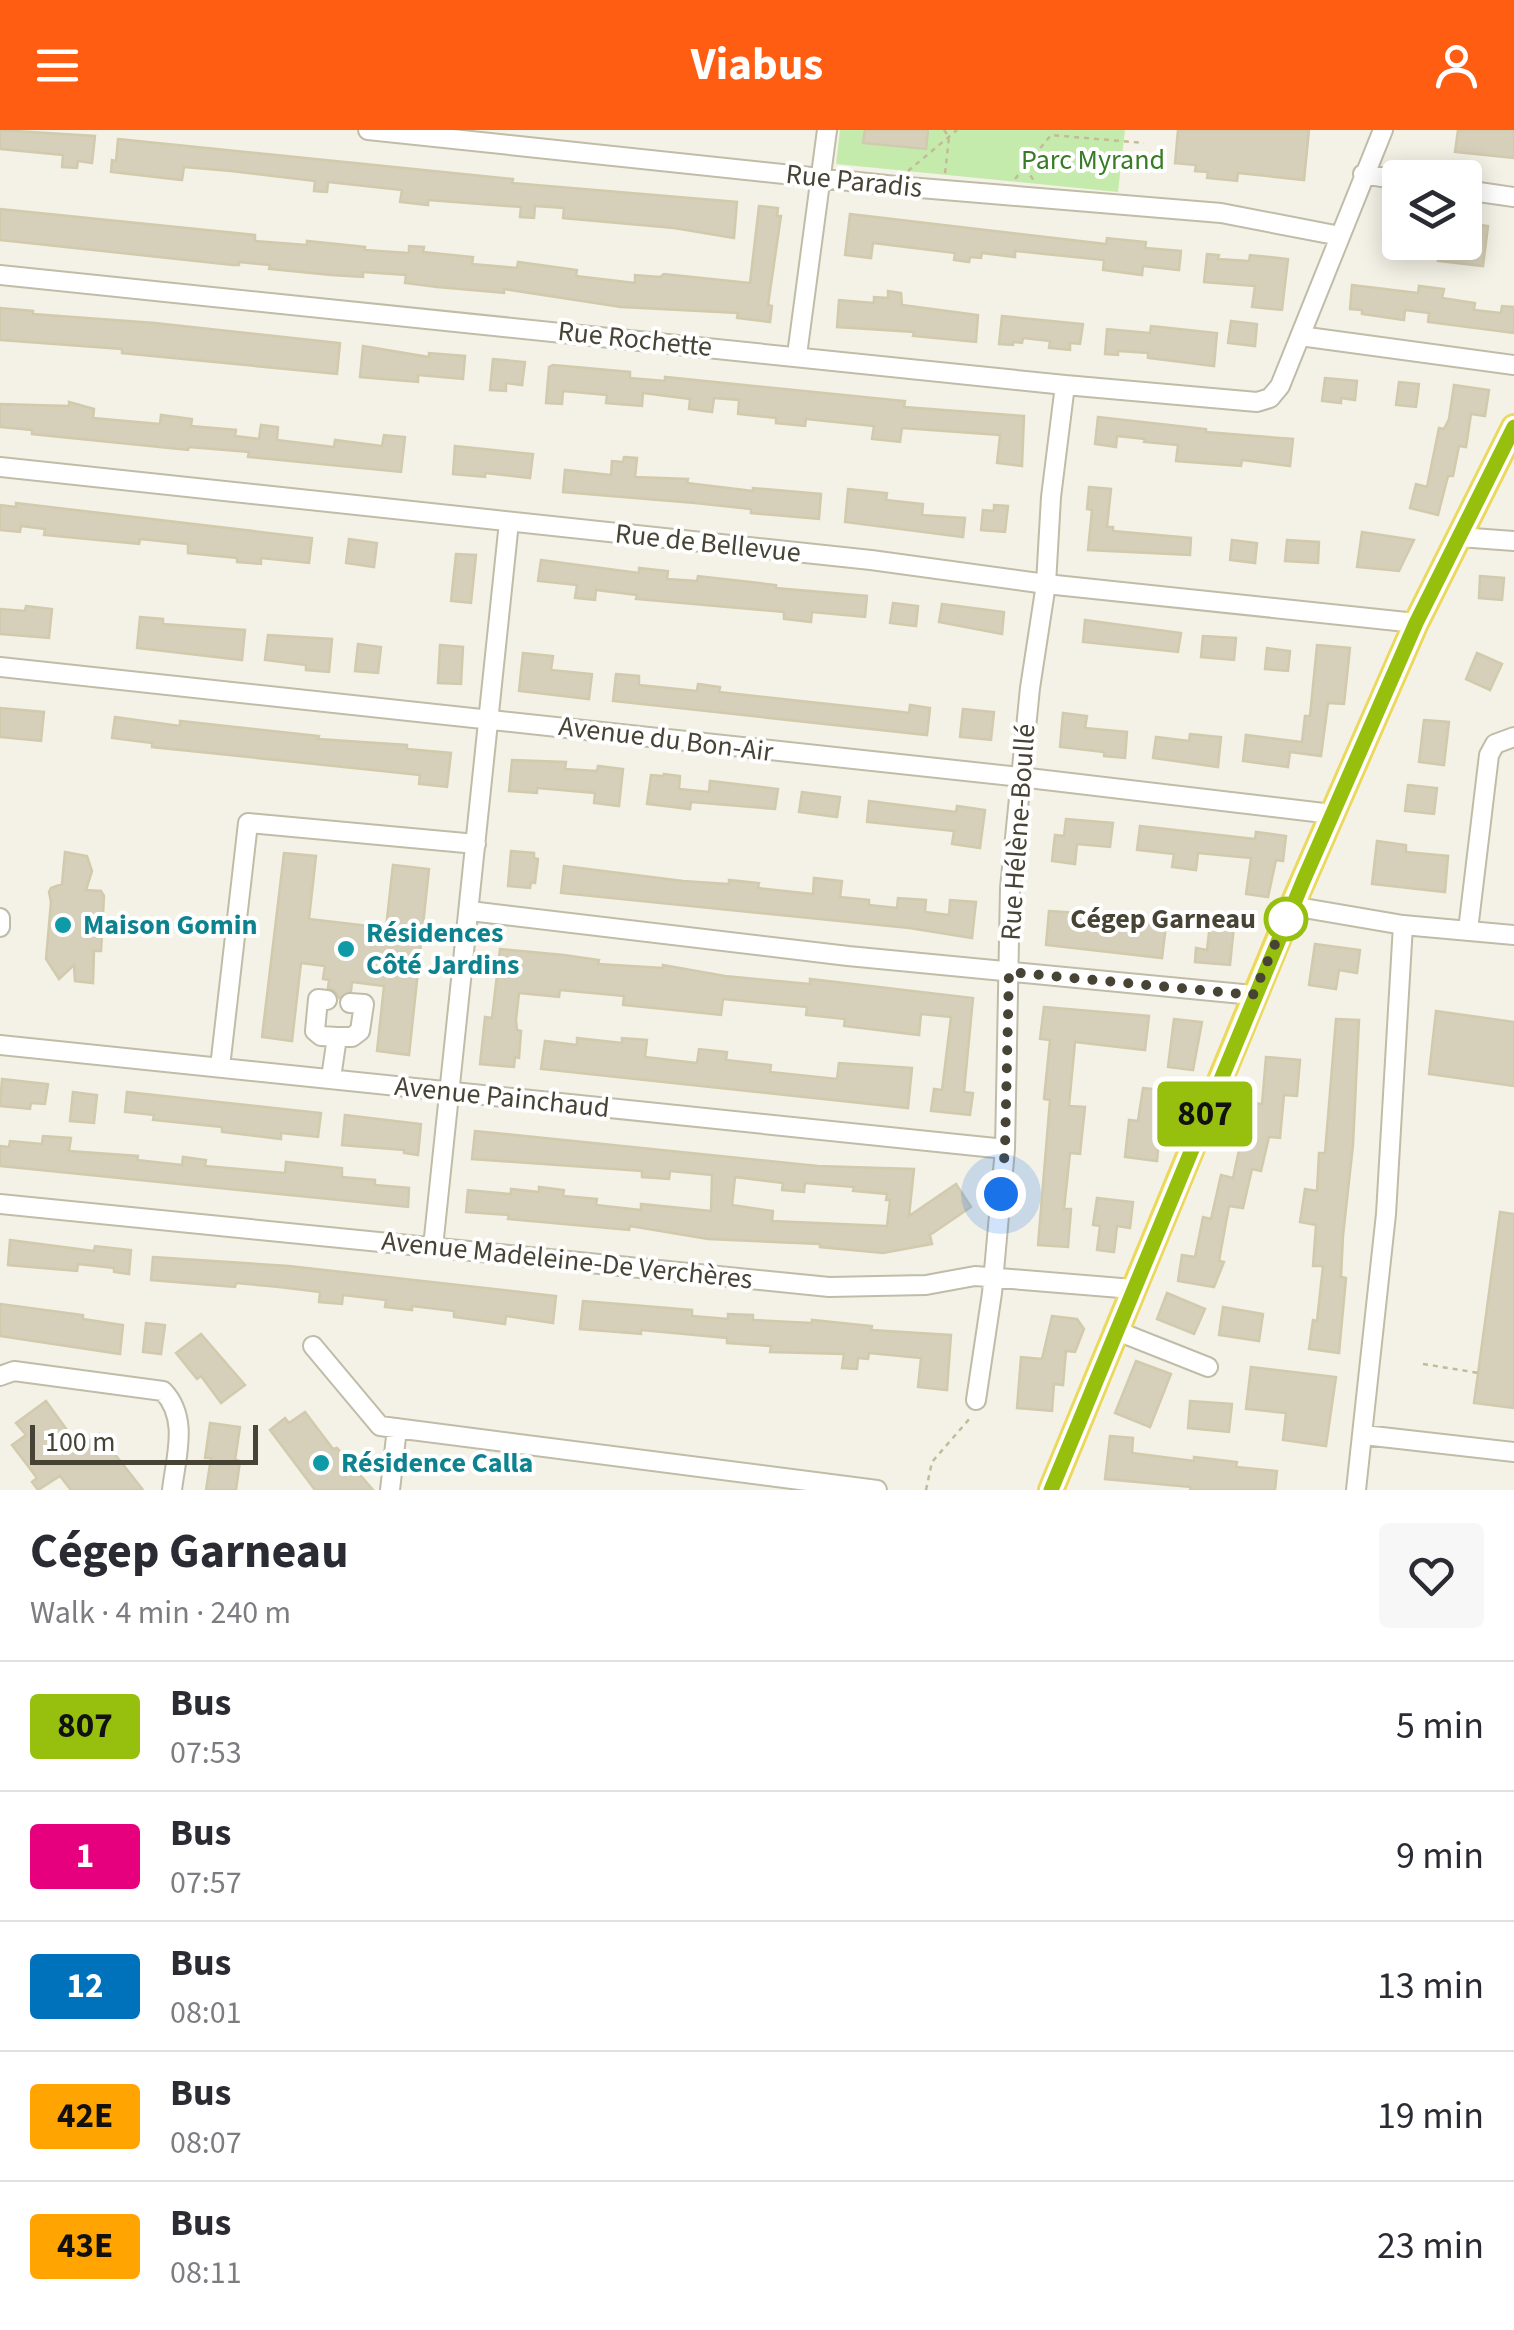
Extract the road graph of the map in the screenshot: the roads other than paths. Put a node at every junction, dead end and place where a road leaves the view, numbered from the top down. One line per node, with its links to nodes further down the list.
1 (368, 130): 6 (street, Rue Paradis)
2 (827, 130): 6 (street)
3 (1378, 132): 4 (street)
4 (1363, 174): 5 (street); 9 (street)
5 (1382, 177)
6 (822, 178): 9 (street, Rue Paradis); 12 (street)
7 (1482, 192): 8 (street)
8 (1514, 197)
9 (1340, 236): 11 (street)
10 (0, 274): 12 (street, Rue Rochette)
11 (1300, 336): 13 (street); 14 (street, Rue Rochette)
12 (798, 356): 14 (street, Rue Rochette)
13 (1514, 365)
14 (1065, 385): 20 (street, Rue Hélène-Boullé)
15 (1514, 427): 18 (main road)
16 (0, 467): 17 (street, Rue de Bellevue)
17 (509, 522): 20 (street, Rue de Bellevue); 23 (street)
18 (1460, 538): 19 (street); 21 (main road)
19 (1514, 541)
20 (1046, 584): 21 (street, Rue de Bellevue); 25 (street, Rue Hélène-Boullé)
21 (1416, 623): 26 (main road)
22 (0, 667): 23 (street, Avenue du Bon-Air)
23 (488, 718): 25 (street, Avenue du Bon-Air); 27 (street)
24 (1514, 737): 33 (street)
25 (1020, 777): 26 (street, Avenue du Bon-Air); 35 (street, Rue Hélène-Boullé)
26 (1332, 814): 28 (main road)
27 (476, 844): 29 (street); 41 (street)
28 (1292, 906): 31 (street); 36 (main road)
29 (470, 910): 35 (street); 43 (street)
30 (0, 918): 32 (street)
31 (1403, 924): 33 (street); 55 (street)
32 (0, 927)
33 (1468, 930): 34 (street)
34 (1514, 934)
35 (1009, 972): 36 (street); 44 (street, Rue Hélène-Boullé)
36 (1253, 995): 48 (main road)
37 (327, 1000): 39 (street)
38 (350, 1002): 39 (street)
39 (337, 1037): 42 (street)
40 (0, 1045): 41 (street, Avenue Painchaud)
41 (220, 1067): 42 (street, Avenue Painchaud)
42 (330, 1078): 43 (street, Avenue Painchaud)
43 (450, 1093): 44 (street, Avenue Painchaud); 46 (street)
44 (1005, 1149): 47 (street, Rue Hélène-Boullé)
45 (0, 1204): 46 (street, Avenue Madeleine-De Verchères)
46 (433, 1247): 47 (street, Avenue Madeleine-De Verchères)
47 (993, 1276): 48 (street, Avenue Madeleine-De Verchères); 53 (street, Rue Hélène-Boullé)
48 (1133, 1289): 49 (main road)
49 (1117, 1330): 51 (street); 60 (main road)
50 (313, 1346): 54 (street)
51 (1208, 1368)
52 (0, 1376): 57 (street)
53 (976, 1400)
54 (396, 1428): 58 (street); 59 (street)
55 (1364, 1435): 56 (street); 61 (street)
56 (1514, 1452)
57 (172, 1490)
58 (390, 1490)
59 (877, 1490)
60 (1052, 1490)
61 (1356, 1490)

